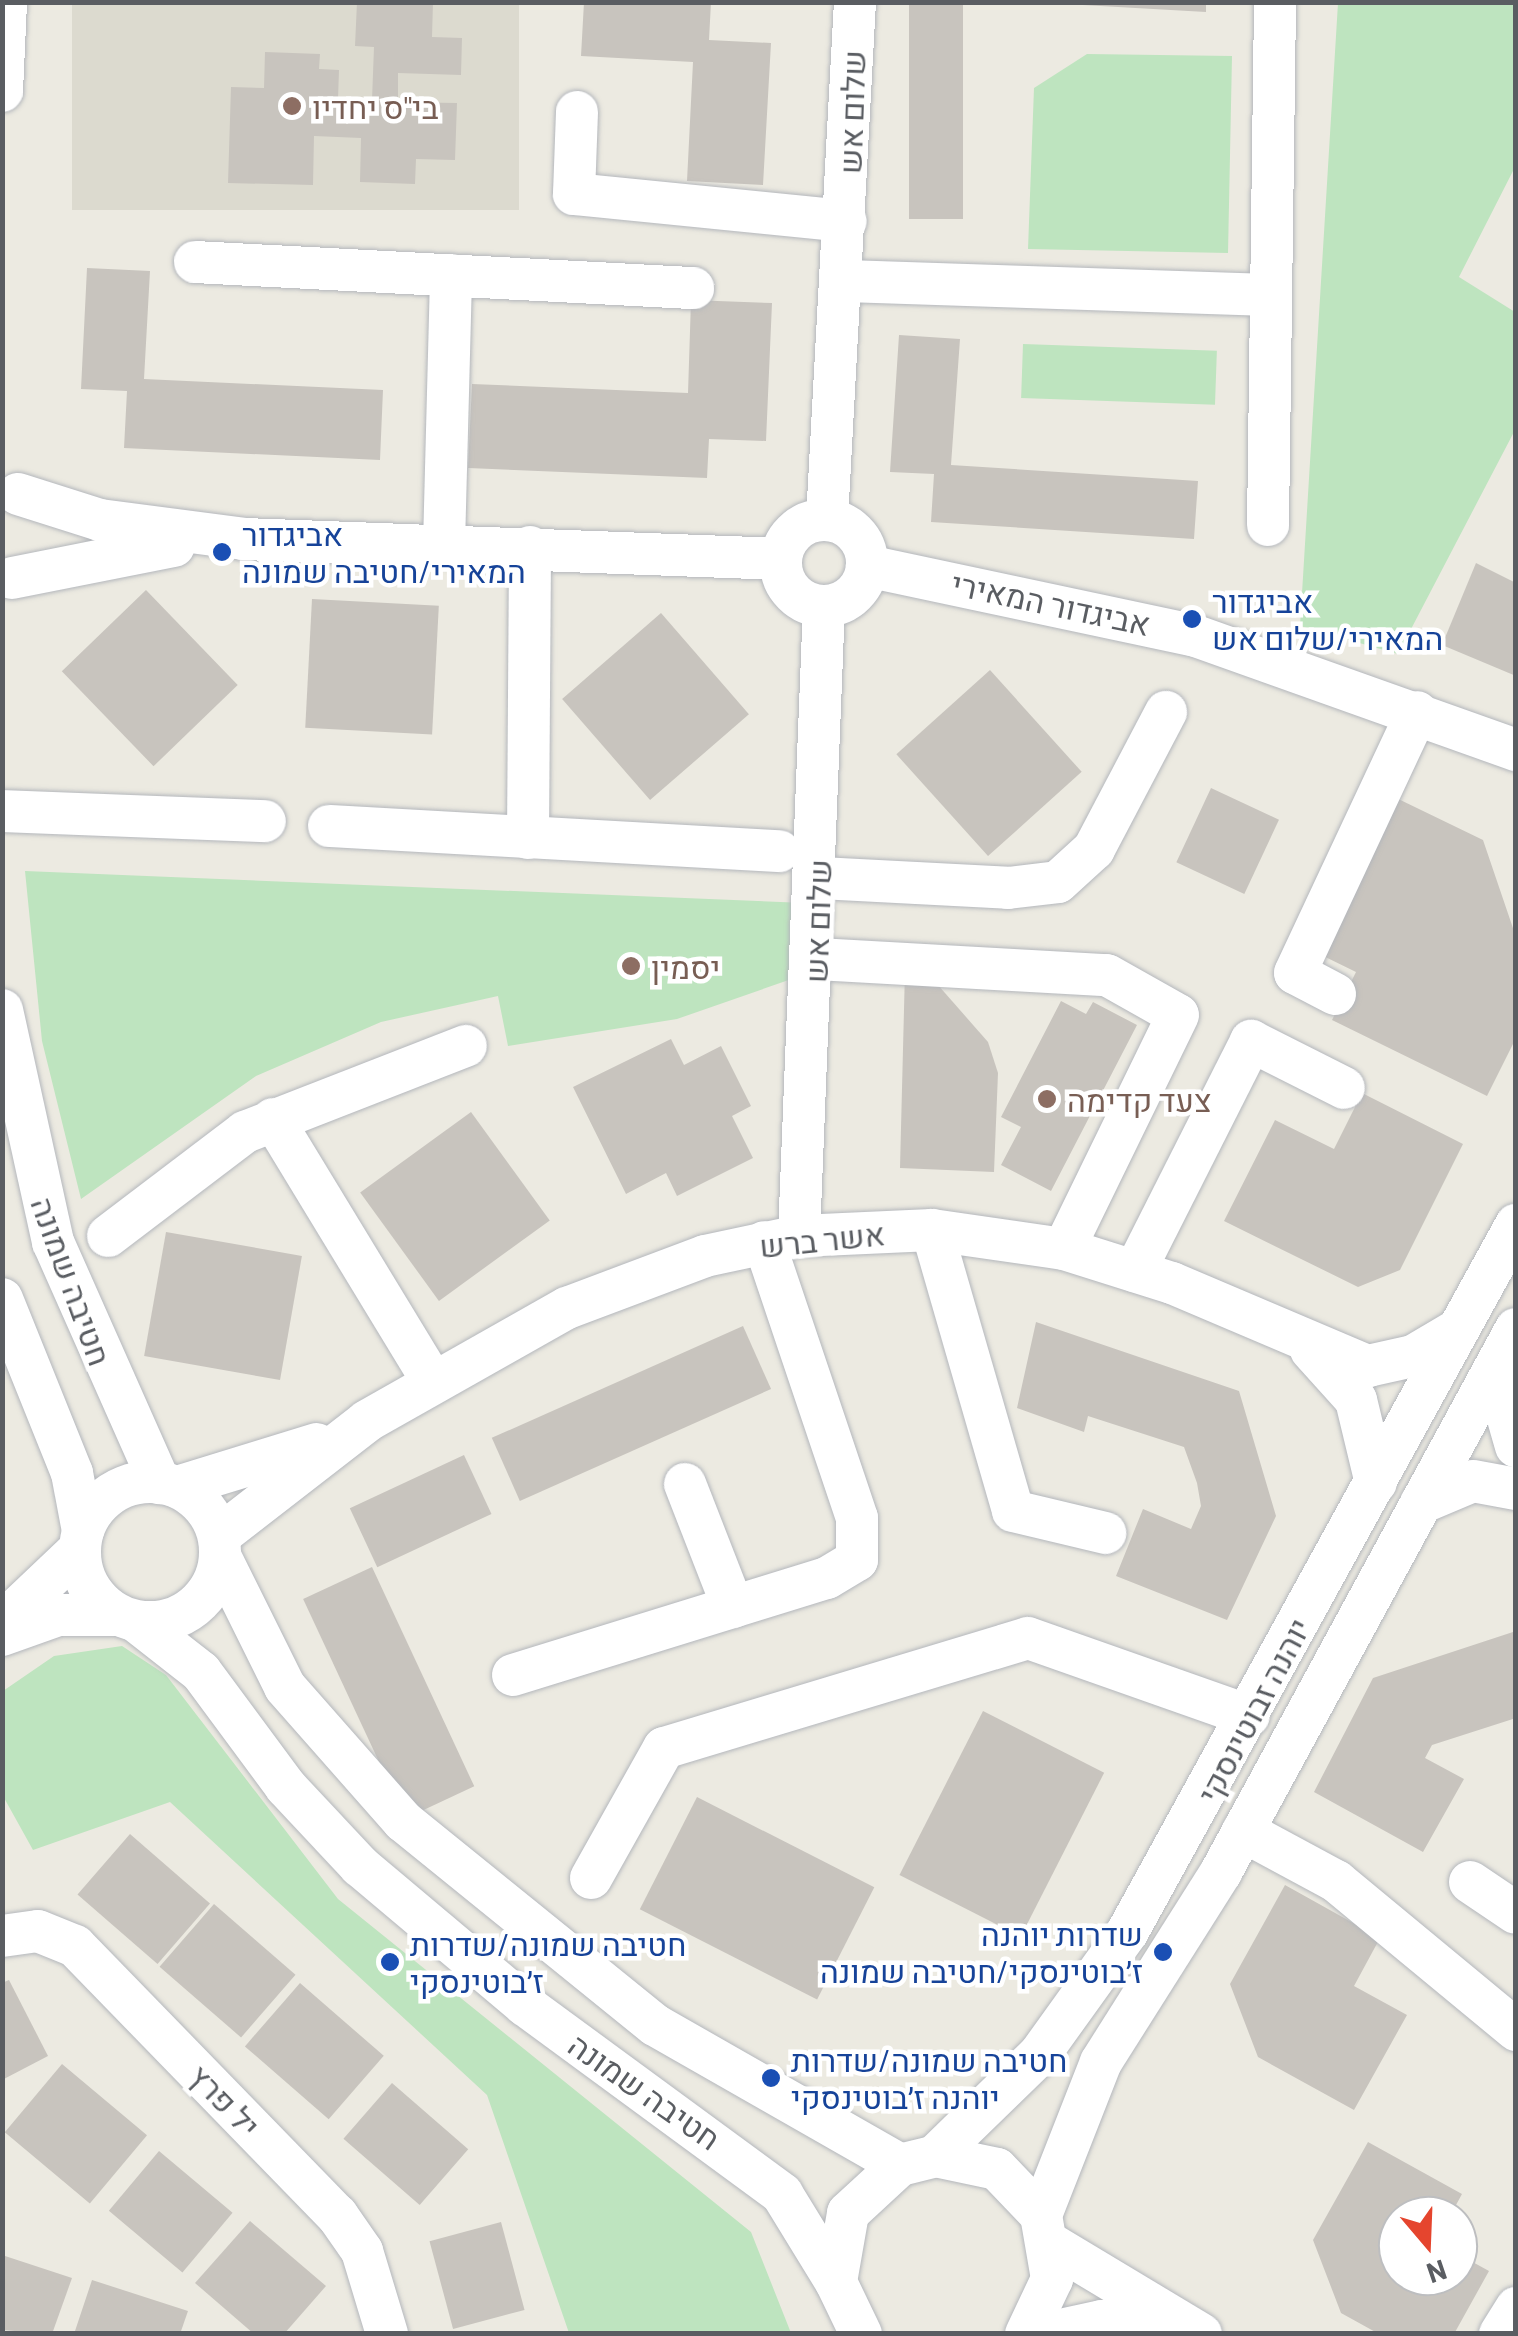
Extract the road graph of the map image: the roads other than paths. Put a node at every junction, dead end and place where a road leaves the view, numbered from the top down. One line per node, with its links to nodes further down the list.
1 (6, 2): 4 (street)
2 (855, 2): 6 (street, שלום אש)
3 (1276, 2): 11 (street)
4 (2, 91)
5 (577, 112): 6 (street)
6 (846, 222): 9 (street, שלום אש)
7 (195, 262): 8 (street)
8 (451, 275): 10 (street); 16 (street)
9 (844, 281): 11 (street); 13 (street, שלום אש)
10 (694, 288)
11 (1271, 295): 14 (street)
12 (10, 484): 15 (street); 20 (street)
13 (827, 520): 18 (street); 19 (street)
14 (1268, 525)
15 (244, 539): 16 (street); 20 (street)
16 (444, 544): 17 (street)
17 (530, 548): 18 (street); 28 (street)
18 (781, 558): 21 (street)
19 (867, 566): 21 (street); 23 (street, אביגדור המאירי)
20 (7, 582)
21 (824, 606): 30 (street, שלום אש)
22 (1166, 712): 30 (street)
23 (1417, 712): 24 (street, אביגדור המאירי); 32 (street)
24 (1515, 749)
25 (2, 811): 26 (street)
26 (265, 820)
27 (330, 826): 28 (street)
28 (528, 838): 29 (street)
29 (779, 851)
30 (820, 878): 31 (street, שלום אש)
31 (817, 959): 40 (street, שלום אש); 41 (street)
32 (1335, 994)
33 (2, 1010): 52 (street, חטיבה שמונה)
34 (466, 1046): 36 (street)
35 (1344, 1088): 42 (street)
36 (273, 1119): 39 (street); 47 (street)
37 (1516, 1225): 44 (street, יוהנה זבוטינסקי)
38 (932, 1230): 40 (street, אשר ברש); 41 (street, אשר ברש); 55 (street)
39 (108, 1236)
40 (782, 1239): 47 (street, אשר ברש); 58 (street)
41 (1064, 1249): 42 (street, אשר ברש)
42 (1136, 1271): 46 (street, אשר ברש)
43 (2, 1299): 56 (street, חטיבה שמונה)
44 (1459, 1329): 46 (street, אשר ברש); 50 (street, יוהנה זבוטינסקי)
45 (1513, 1333): 49 (street); 54 (street, יוהנה זבוטינסקי)
46 (1299, 1340): 50 (street, אשר ברש)
47 (433, 1382): 48 (street, אשר ברש)
48 (367, 1421): 52 (street, אשר ברש); 57 (street, אשר ברש)
49 (1516, 1446)
50 (1376, 1483): 63 (street, יוהנה זבוטינסקי)
51 (685, 1484): 58 (street)
52 (169, 1485): 56 (street); 57 (street)
53 (1516, 1490): 54 (street)
54 (1421, 1503): 64 (street, יוהנה זבוטינסקי)
55 (1105, 1533)
56 (81, 1540): 59 (street); 60 (street)
57 (220, 1547): 59 (street); 70 (street, חטיבה שמונה)
58 (733, 1608): 62 (street)
59 (127, 1619): 61 (street); 73 (street, חטיבה שמונה)
60 (2, 1623)
61 (2, 1635)
62 (514, 1675)
63 (1250, 1716): 65 (street); 70 (street, יוהנה זבוטינסקי)
64 (1244, 1831): 69 (street); 71 (street, יוהנה זבוטינסקי)
65 (591, 1878)
66 (1470, 1882): 67 (street)
67 (1516, 1913)
68 (2, 1936): 74 (street, יל פרץ)
69 (1516, 2030)
70 (917, 2161): 71 (street, חטיבה שמונה); 73 (street, יוהנה זבוטינסקי)
71 (1046, 2230): 75 (street, יוהנה זבוטינסקי); 77 (street)
72 (1516, 2308): 78 (street)
73 (848, 2316)
74 (386, 2334)
75 (1026, 2334)
76 (1042, 2334): 77 (street)
77 (1198, 2334)
78 (1500, 2334)

